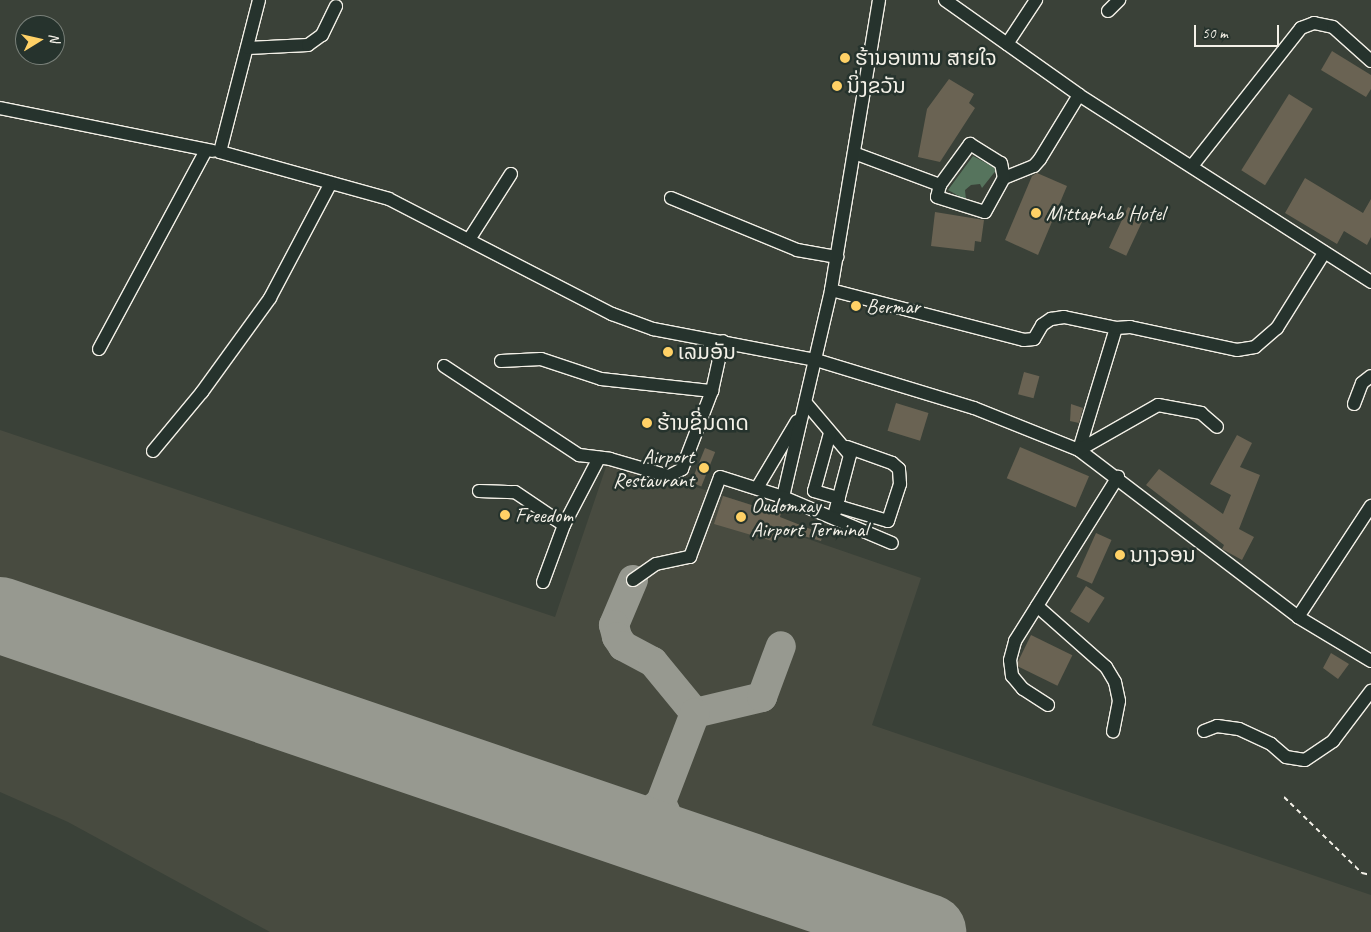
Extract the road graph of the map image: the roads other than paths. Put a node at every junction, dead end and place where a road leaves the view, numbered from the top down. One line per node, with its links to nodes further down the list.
1 (259, 0): 9 (street)
2 (879, 0): 15 (street)
3 (945, 0): 8 (street)
4 (1036, 0): 8 (street)
5 (1119, 0): 7 (street)
6 (336, 6): 9 (street)
7 (1108, 11)
8 (1007, 44): 11 (street)
9 (248, 48): 14 (street)
10 (1371, 60): 16 (street)
11 (1079, 95): 16 (street); 18 (street)
12 (0, 108): 13 (street)
13 (206, 150): 14 (street); 29 (street)
14 (220, 152): 19 (street)
15 (854, 153): 20 (street); 24 (street)
16 (1192, 166): 23 (street)
17 (511, 174): 22 (street)
18 (1004, 178): 20 (street); 20 (street)
19 (331, 183): 22 (street); 41 (street)
20 (940, 185)
21 (672, 198): 24 (street)
22 (470, 238): 28 (street)
23 (1324, 254): 25 (street); 27 (street)
24 (837, 257): 26 (street)
25 (1371, 282)
26 (831, 290): 27 (street); 30 (street)
27 (1116, 328): 40 (street)
28 (723, 341): 30 (street); 34 (street)
29 (99, 349)
30 (816, 360): 36 (street); 40 (street)
31 (501, 361): 34 (street)
32 (444, 366): 42 (street)
33 (1371, 376): 35 (street)
34 (712, 391): 42 (street)
35 (1354, 404)
36 (806, 405): 38 (street); 44 (street); 46 (street)
37 (1217, 426): 40 (street)
38 (830, 433): 39 (street); 47 (street)
39 (847, 448): 47 (street); 47 (street)
40 (1078, 450): 43 (street)
41 (154, 452)
42 (599, 458): 50 (street)
43 (1118, 477): 54 (street); 55 (street)
44 (757, 488): 46 (street); 52 (street)
45 (479, 490): 50 (street)
46 (783, 497): 49 (street)
47 (838, 502): 49 (street)
48 (1371, 506): 55 (street)
49 (833, 519): 51 (street)
50 (564, 524): 53 (street)
51 (892, 543)
52 (633, 580)
53 (544, 582)
54 (1037, 606): 58 (street); 59 (street)
55 (1298, 617): 56 (street)
56 (1371, 661)
57 (1371, 691): 60 (street)
58 (1048, 705)
59 (1113, 731)
60 (1204, 732)

